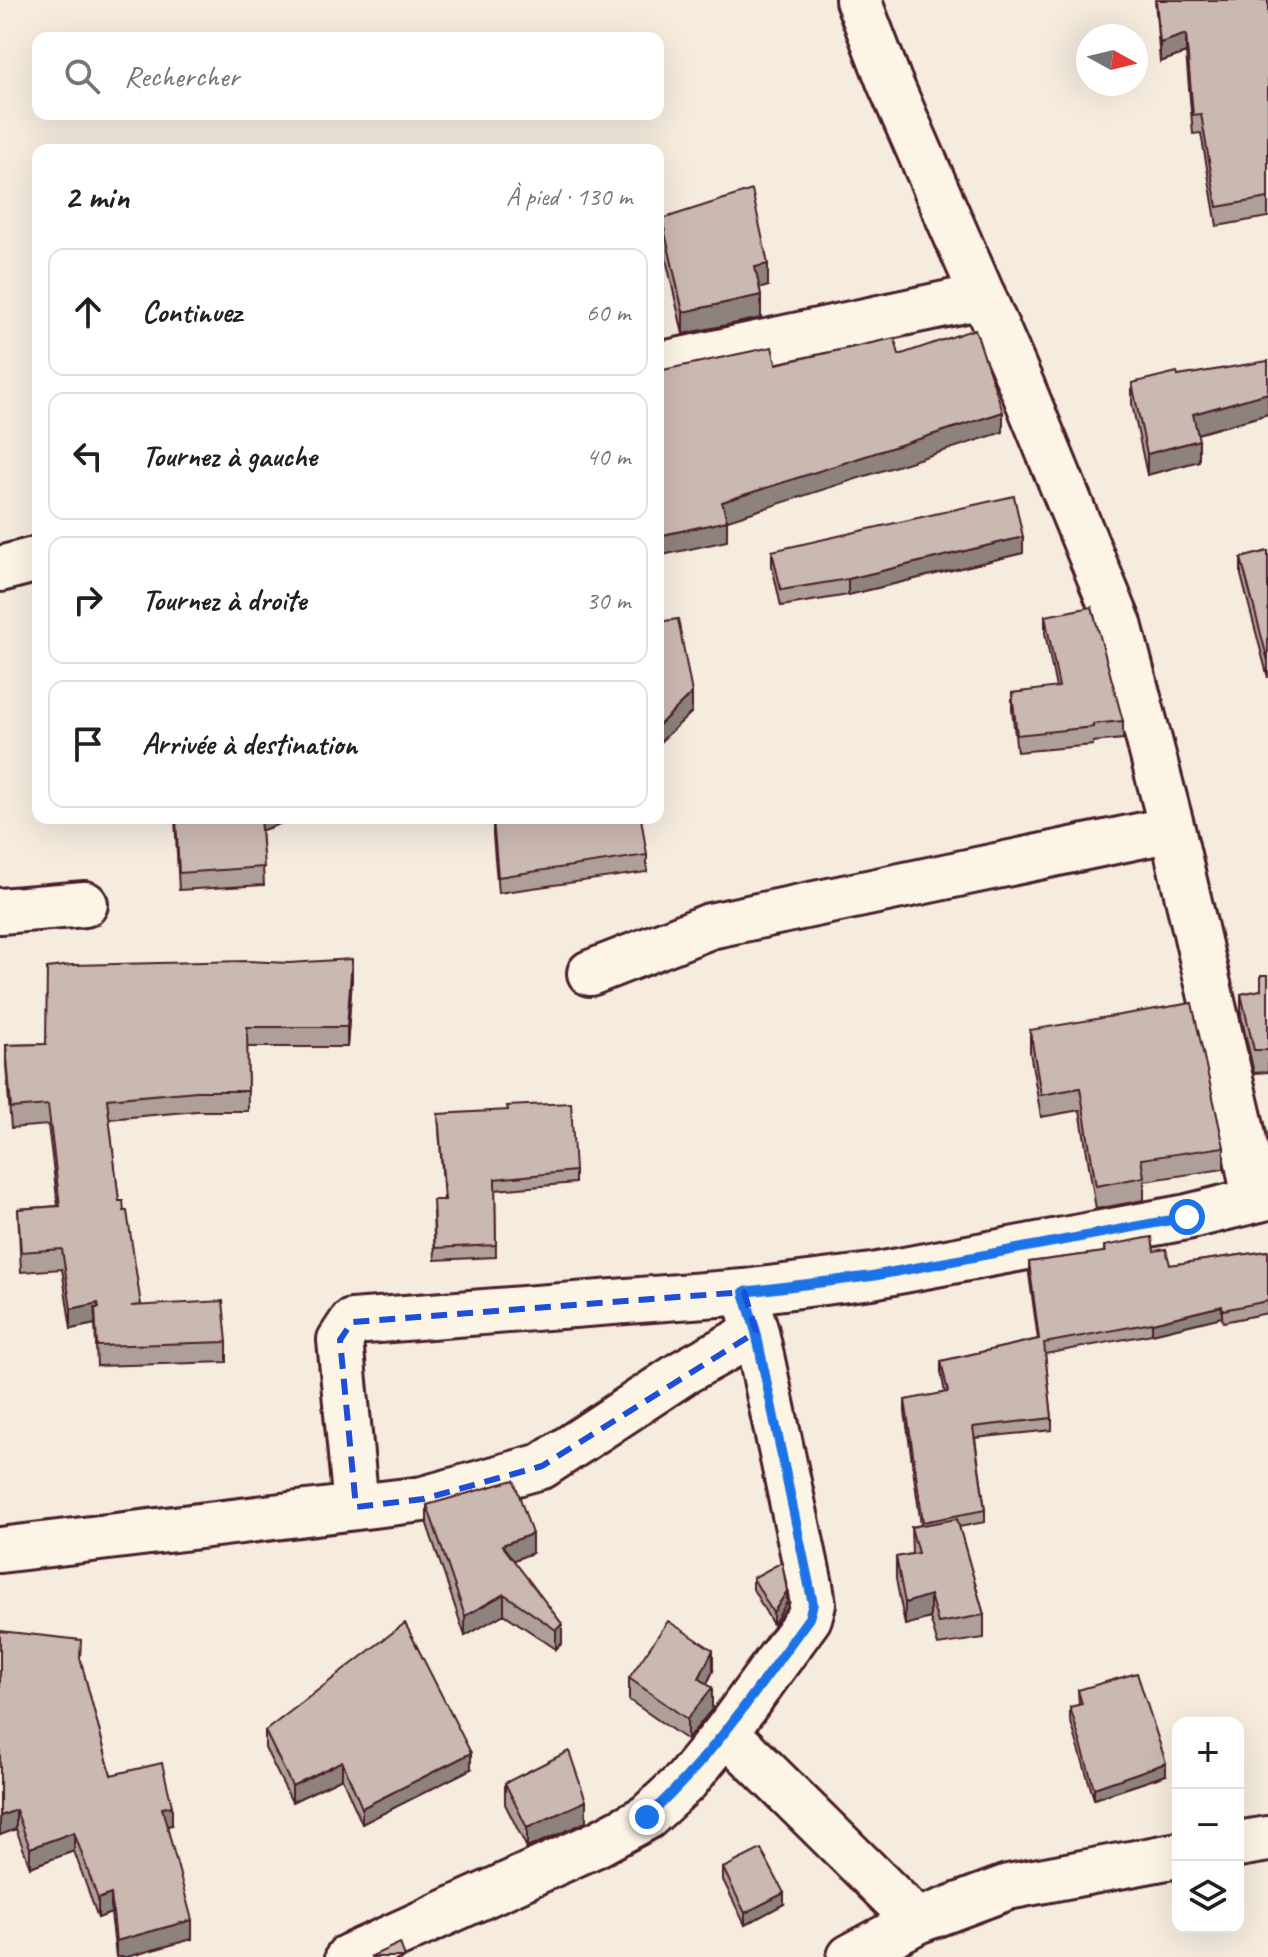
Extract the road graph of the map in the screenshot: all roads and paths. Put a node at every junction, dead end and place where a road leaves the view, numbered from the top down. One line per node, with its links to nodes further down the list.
1 (858, 0): 2 (street)
2 (983, 296): 3 (street); 6 (street)
3 (664, 364)
4 (32, 561): 5 (street)
5 (0, 569)
6 (1172, 829): 9 (street); 10 (street)
7 (85, 904): 8 (street)
8 (0, 911)
9 (590, 973)
10 (1261, 1198): 11 (street)
11 (750, 1312): 12 (street); 12 (street); 14 (street)
12 (356, 1507): 13 (street)
13 (0, 1550)
14 (726, 1732): 18 (street); 19 (street)
15 (1268, 1839): 16 (street)
16 (1244, 1843)
17 (1172, 1856): 18 (street)
18 (917, 1921): 20 (street)
19 (348, 1957)
20 (850, 1957)

